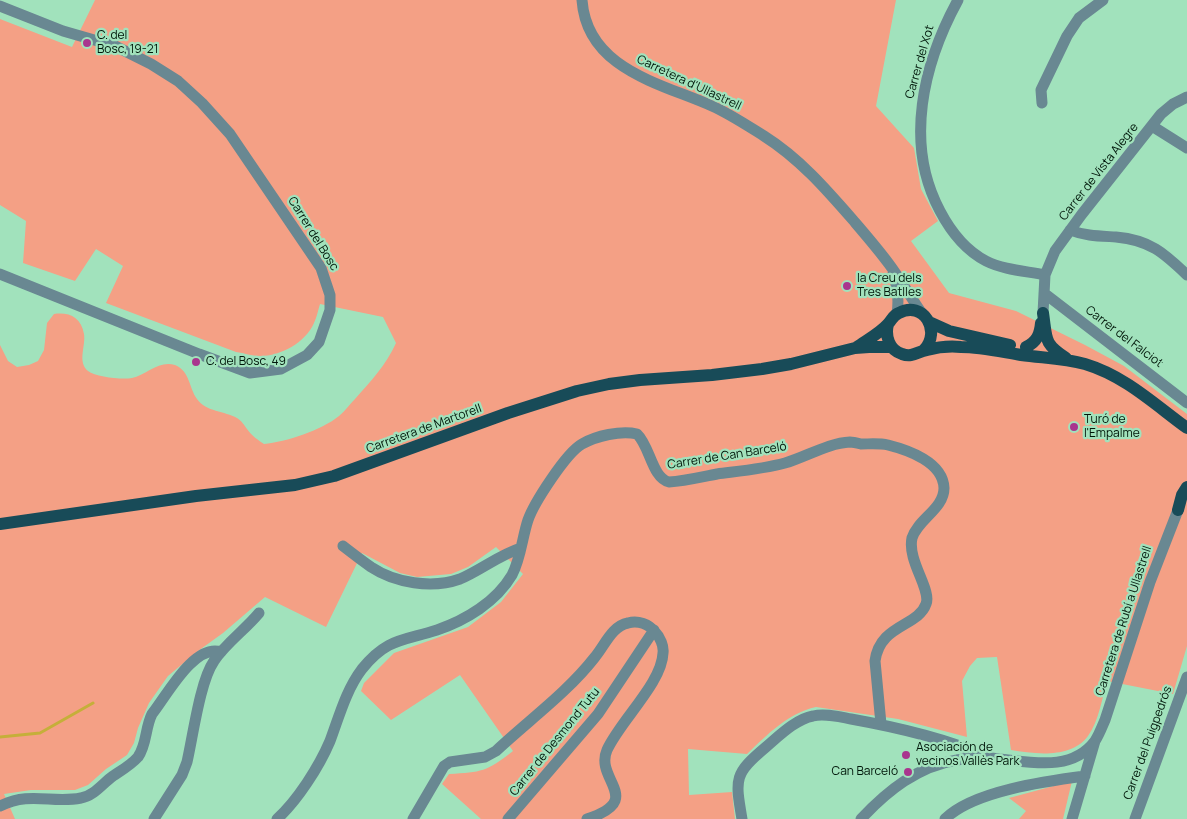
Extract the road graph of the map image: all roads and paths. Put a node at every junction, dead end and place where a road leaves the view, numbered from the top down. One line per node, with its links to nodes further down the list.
1 (582, 0): 10 (street, Carretera d'Ullastrell)
2 (958, 0): 12 (street, Carrer del Xot)
3 (1103, 0): 6 (street)
4 (0, 6): 11 (street, Carrer del Bosc)
5 (1187, 97): 7 (street, Carrer de Vista Alegre)
6 (1042, 103)
7 (1152, 126): 8 (street); 9 (street, Carrer de Vista Alegre)
8 (1187, 148)
9 (1070, 230): 12 (street, Carrer de Vista Alegre); 13 (street)
10 (888, 263): 16 (street, Carretera d'Ullastrell); 17 (street, Carretera d'Ullastrell)
11 (0, 274)
12 (1045, 275): 14 (street, Carrer de Vista Alegre)
13 (1187, 275)
14 (1044, 293): 15 (street, Carrer de Vista Alegre); 25 (street, Carrer del Falciot)
15 (1043, 313): 20 (main road); 24 (main road)
16 (897, 314): 17 (main road, Carretera de Martorell); 18 (main road, Carretera de Martorell)
17 (926, 318): 20 (main road, Carretera de Martorell); 22 (main road)
18 (888, 324): 19 (main road); 21 (main road, Carretera de Martorell)
19 (892, 347): 21 (main road, Carretera de Martorell); 22 (main road, Carretera de Martorell)
20 (1026, 347): 23 (main road, Carretera de Martorell)
21 (855, 348): 29 (main road, Carretera de Martorell)
22 (924, 350): 23 (main road, Carretera de Martorell)
23 (1053, 357): 24 (main road, Carretera de Martorell)
24 (1070, 360): 26 (main road, Carretera de Martorell)
25 (1187, 403)
26 (1187, 428)
27 (1187, 487): 28 (main road)
28 (1183, 505): 37 (street, Carretera de Rubí a Ullastrell)
29 (0, 524)
30 (343, 546): 31 (street)
31 (521, 548): 36 (street, Carrer de Can Barceló); 42 (street, Carrer de Can Barceló)
32 (259, 613): 34 (street)
33 (654, 630): 43 (street); 44 (street, Carrer de Desmond Tutu); 45 (street)
34 (221, 652): 40 (street); 41 (street)
35 (1187, 677): 50 (street, Carrer del Puigpedrós)
36 (881, 724): 38 (street); 46 (street)
37 (1095, 741): 38 (street); 39 (street, Carretera de Rubí a Ullastrell)
38 (989, 758): 47 (street)
39 (1085, 776): 48 (street); 49 (street, Carretera de Rubí a Ullastrell)
40 (0, 806)
41 (154, 819)
42 (277, 819)
43 (413, 819)
44 (508, 819)
45 (587, 819)
46 (742, 819)
47 (861, 819)
48 (945, 819)
49 (1072, 819)
50 (1135, 819)

